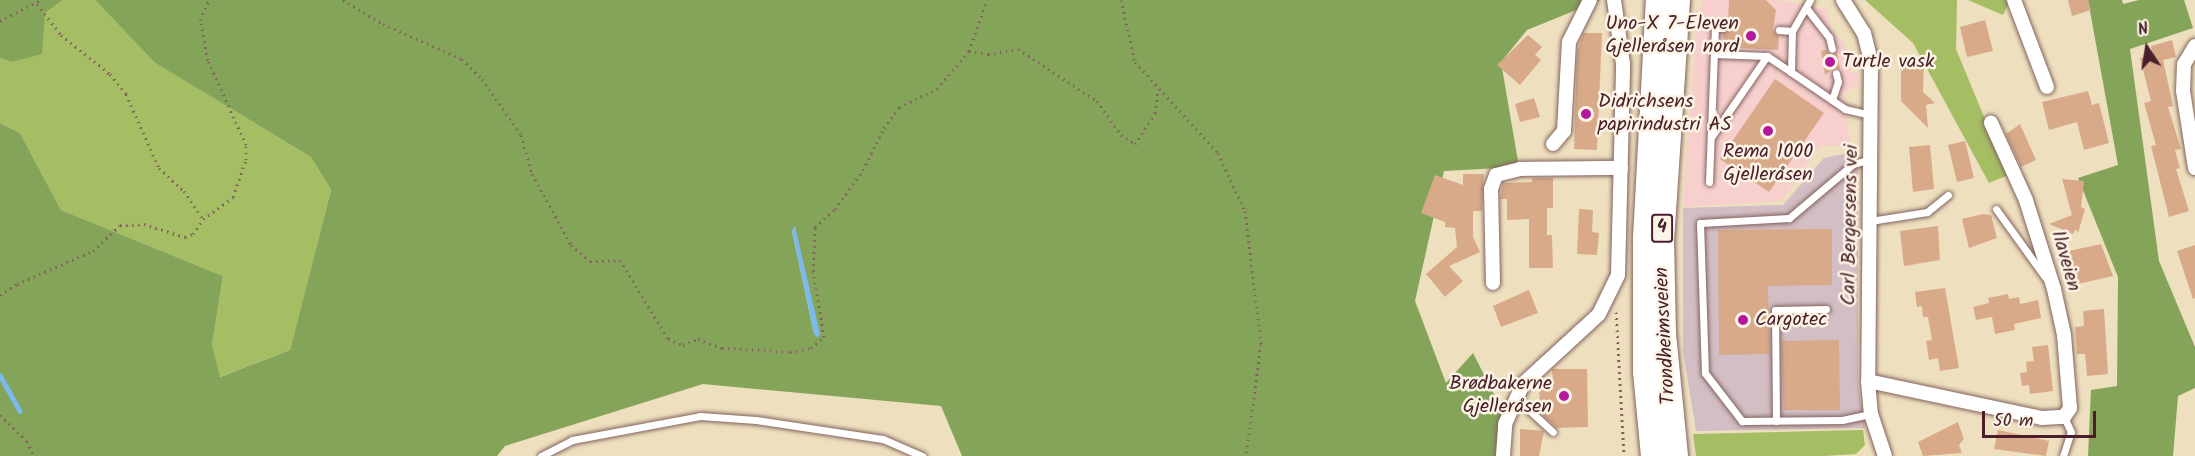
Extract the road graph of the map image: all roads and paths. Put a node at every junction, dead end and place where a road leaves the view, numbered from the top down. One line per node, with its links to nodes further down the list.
1 (209, 0): 38 (path)
2 (343, 0): 20 (path)
3 (987, 0): 20 (path)
4 (1121, 0): 26 (path)
5 (1590, 0): 31 (street)
6 (1614, 0): 33 (street)
7 (1658, 0): 56 (highway, Trondheimsveien / 4)
8 (1678, 0): 57 (highway, Trondheimsveien / 4)
9 (1810, 0): 13 (lane)
10 (1842, 0): 28 (street, Carl Bergersens vei)
11 (2014, 0): 25 (street)
12 (39, 2): 14 (path); 38 (path)
13 (1807, 9): 17 (lane); 19 (lane)
14 (0, 21)
15 (1723, 28): 21 (lane)
16 (1779, 30): 17 (lane)
17 (1792, 31): 23 (lane)
18 (2195, 46): 34 (street)
19 (1832, 49)
20 (969, 51): 26 (path)
21 (1714, 54): 22 (lane); 30 (lane)
22 (1767, 56): 23 (lane); 30 (lane)
23 (1791, 72): 27 (lane)
24 (1836, 73): 27 (lane)
25 (2047, 87)
26 (1158, 89): 54 (path)
27 (1832, 100): 28 (lane)
28 (1872, 115): 32 (street, Carl Bergersens vei)
29 (1991, 123): 41 (street, Ilaveien)
30 (1711, 137): 35 (lane)
31 (1553, 144)
32 (1871, 159): 39 (street, Carl Bergersens vei); 49 (lane)
33 (1621, 168): 40 (street); 45 (street)
34 (2195, 168)
35 (1709, 182)
36 (1948, 195): 39 (lane)
37 (1996, 209): 41 (lane)
38 (203, 219): 42 (path)
39 (1870, 221): 44 (street, Carl Bergersens vei)
40 (1493, 283)
41 (2054, 289): 48 (street, Ilaveien)
42 (0, 295)
43 (1826, 309): 49 (lane)
44 (1868, 381): 46 (street, Carl Bergersens vei); 48 (street)
45 (1516, 398): 50 (lane); 55 (street)
46 (1871, 414): 49 (lane); 58 (street, Carl Bergersens vei)
47 (0, 416): 51 (path)
48 (2064, 417): 59 (lane, Ilaveien)
49 (1776, 421)
50 (1553, 432)
51 (34, 456)
52 (541, 456): 53 (lane)
53 (922, 456)
54 (1246, 456)
55 (1503, 456)
56 (1653, 456)
57 (1676, 456)
58 (1885, 456)
59 (2063, 456)

